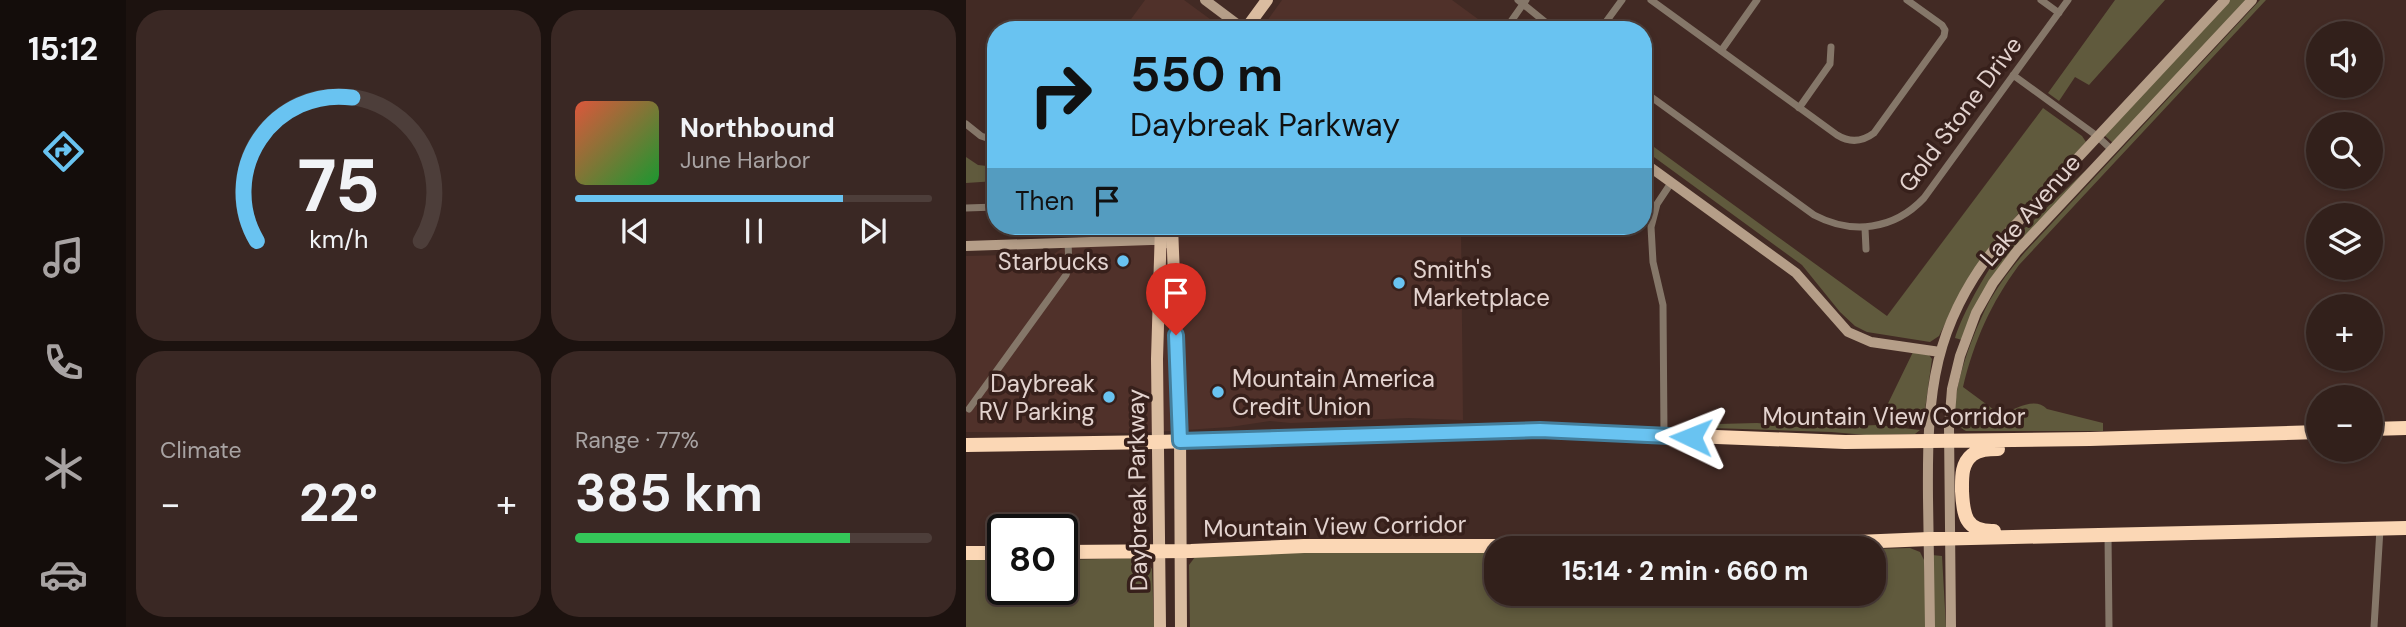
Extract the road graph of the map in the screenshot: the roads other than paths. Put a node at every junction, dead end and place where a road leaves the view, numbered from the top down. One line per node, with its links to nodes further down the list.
1 (1205, 0): 13 (street)
2 (1267, 0): 14 (main road)
3 (1622, 0): 17 (street)
4 (1651, 0): 19 (street)
5 (1757, 0): 19 (street)
6 (1908, 0): 22 (street)
7 (2041, 0): 12 (street)
8 (2068, 0): 12 (street, Gold Stone Drive)
9 (2225, 0): 24 (street, Lake Avenue)
10 (2252, 0): 26 (street, Lake Avenue)
11 (1522, 1): 15 (street); 16 (street)
12 (2059, 13): 20 (street, Gold Stone Drive)
13 (1233, 21)
14 (1252, 21)
15 (1510, 21)
16 (1545, 21)
17 (1607, 21)
18 (1831, 47): 22 (street)
19 (1721, 51): 22 (street)
20 (2013, 75): 24 (street); 32 (street, Gold Stone Drive)
21 (1652, 98): 32 (street, Gold Stone Drive)
22 (1799, 108)
23 (966, 124): 25 (street)
24 (2097, 136): 26 (street); 40 (street, Lake Avenue)
25 (987, 138)
26 (2112, 150): 49 (street, Lake Avenue)
27 (1652, 169): 28 (street)
28 (1671, 183): 31 (street); 40 (street)
29 (987, 207): 30 (street)
30 (966, 208)
31 (1652, 223)
32 (1865, 228): 39 (street)
33 (1167, 235): 36 (main road)
34 (1168, 235): 36 (main road, Daybreak Parkway)
35 (1651, 235): 45 (street)
36 (1166, 240): 37 (street); 47 (main road, Daybreak Parkway); 50 (main road, Daybreak Parkway)
37 (1068, 242): 38 (street); 41 (street)
38 (966, 246)
39 (1866, 249)
40 (1940, 352): 48 (street, Lake Avenue)
41 (969, 409)
42 (2406, 428): 43 (highway)
43 (2383, 429)
44 (2306, 432): 46 (highway, Mountain View Corridor)
45 (1664, 436): 47 (highway, Mountain View Corridor); 48 (highway, Mountain View Corridor)
46 (2090, 439): 49 (highway, Mountain View Corridor); 54 (highway)
47 (1180, 441): 50 (highway, Mountain View Corridor); 59 (main road, Daybreak Parkway)
48 (1927, 441): 49 (highway, Mountain View Corridor); 56 (street, Lake Avenue)
49 (1950, 441): 57 (street, Lake Avenue)
50 (1157, 442): 51 (highway, Mountain View Corridor); 58 (main road, Daybreak Parkway)
51 (966, 445)
52 (2380, 528): 53 (highway, Mountain View Corridor); 54 (highway, Mountain View Corridor); 68 (street)
53 (2406, 528)
54 (2180, 533): 55 (highway, Mountain View Corridor)
55 (2108, 535): 57 (highway, Mountain View Corridor); 67 (street)
56 (1929, 539): 57 (highway, Mountain View Corridor); 59 (highway, Mountain View Corridor); 65 (street, Lake Avenue)
57 (1950, 539): 66 (street, Lake Avenue)
58 (1158, 551): 59 (highway, Mountain View Corridor); 60 (highway, Mountain View Corridor); 63 (main road, Daybreak Parkway)
59 (1180, 551): 64 (main road, Daybreak Parkway)
60 (1078, 552)
61 (966, 553): 62 (highway)
62 (987, 553)
63 (1160, 627)
64 (1181, 627)
65 (1930, 627)
66 (1951, 627)
67 (2109, 627)
68 (2374, 627)

